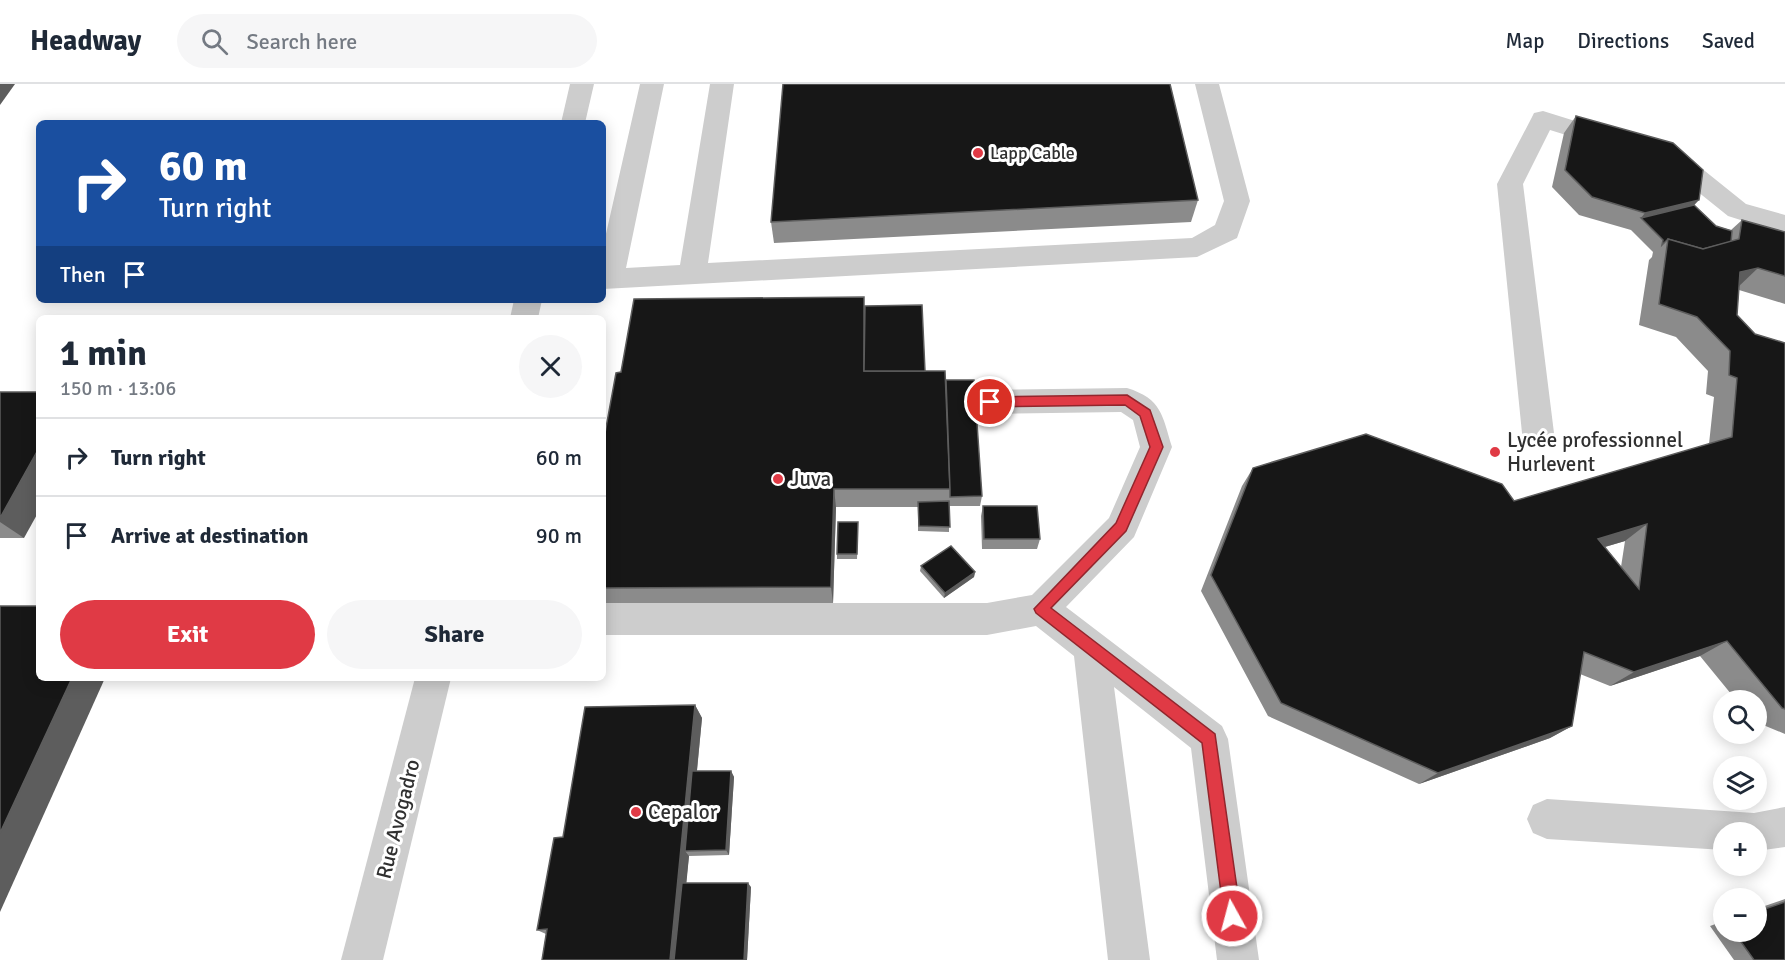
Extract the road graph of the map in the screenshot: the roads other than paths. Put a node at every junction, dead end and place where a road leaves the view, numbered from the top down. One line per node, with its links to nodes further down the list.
1 (582, 84): 5 (street)
2 (652, 84): 8 (street)
3 (722, 84): 7 (street)
4 (1207, 84): 7 (street)
5 (574, 120)
6 (1785, 225): 10 (street)
7 (693, 273): 8 (street)
8 (606, 278)
9 (990, 402): 11 (street)
10 (1538, 433)
11 (1041, 609): 12 (street); 13 (street)
12 (606, 620)
13 (1091, 647): 20 (street); 21 (street)
14 (432, 681): 19 (street, Rue Avogadro)
15 (1547, 819): 17 (street)
16 (1785, 827): 18 (street)
17 (1713, 829)
18 (1767, 830)
19 (362, 960)
20 (1129, 960)
21 (1238, 960)

